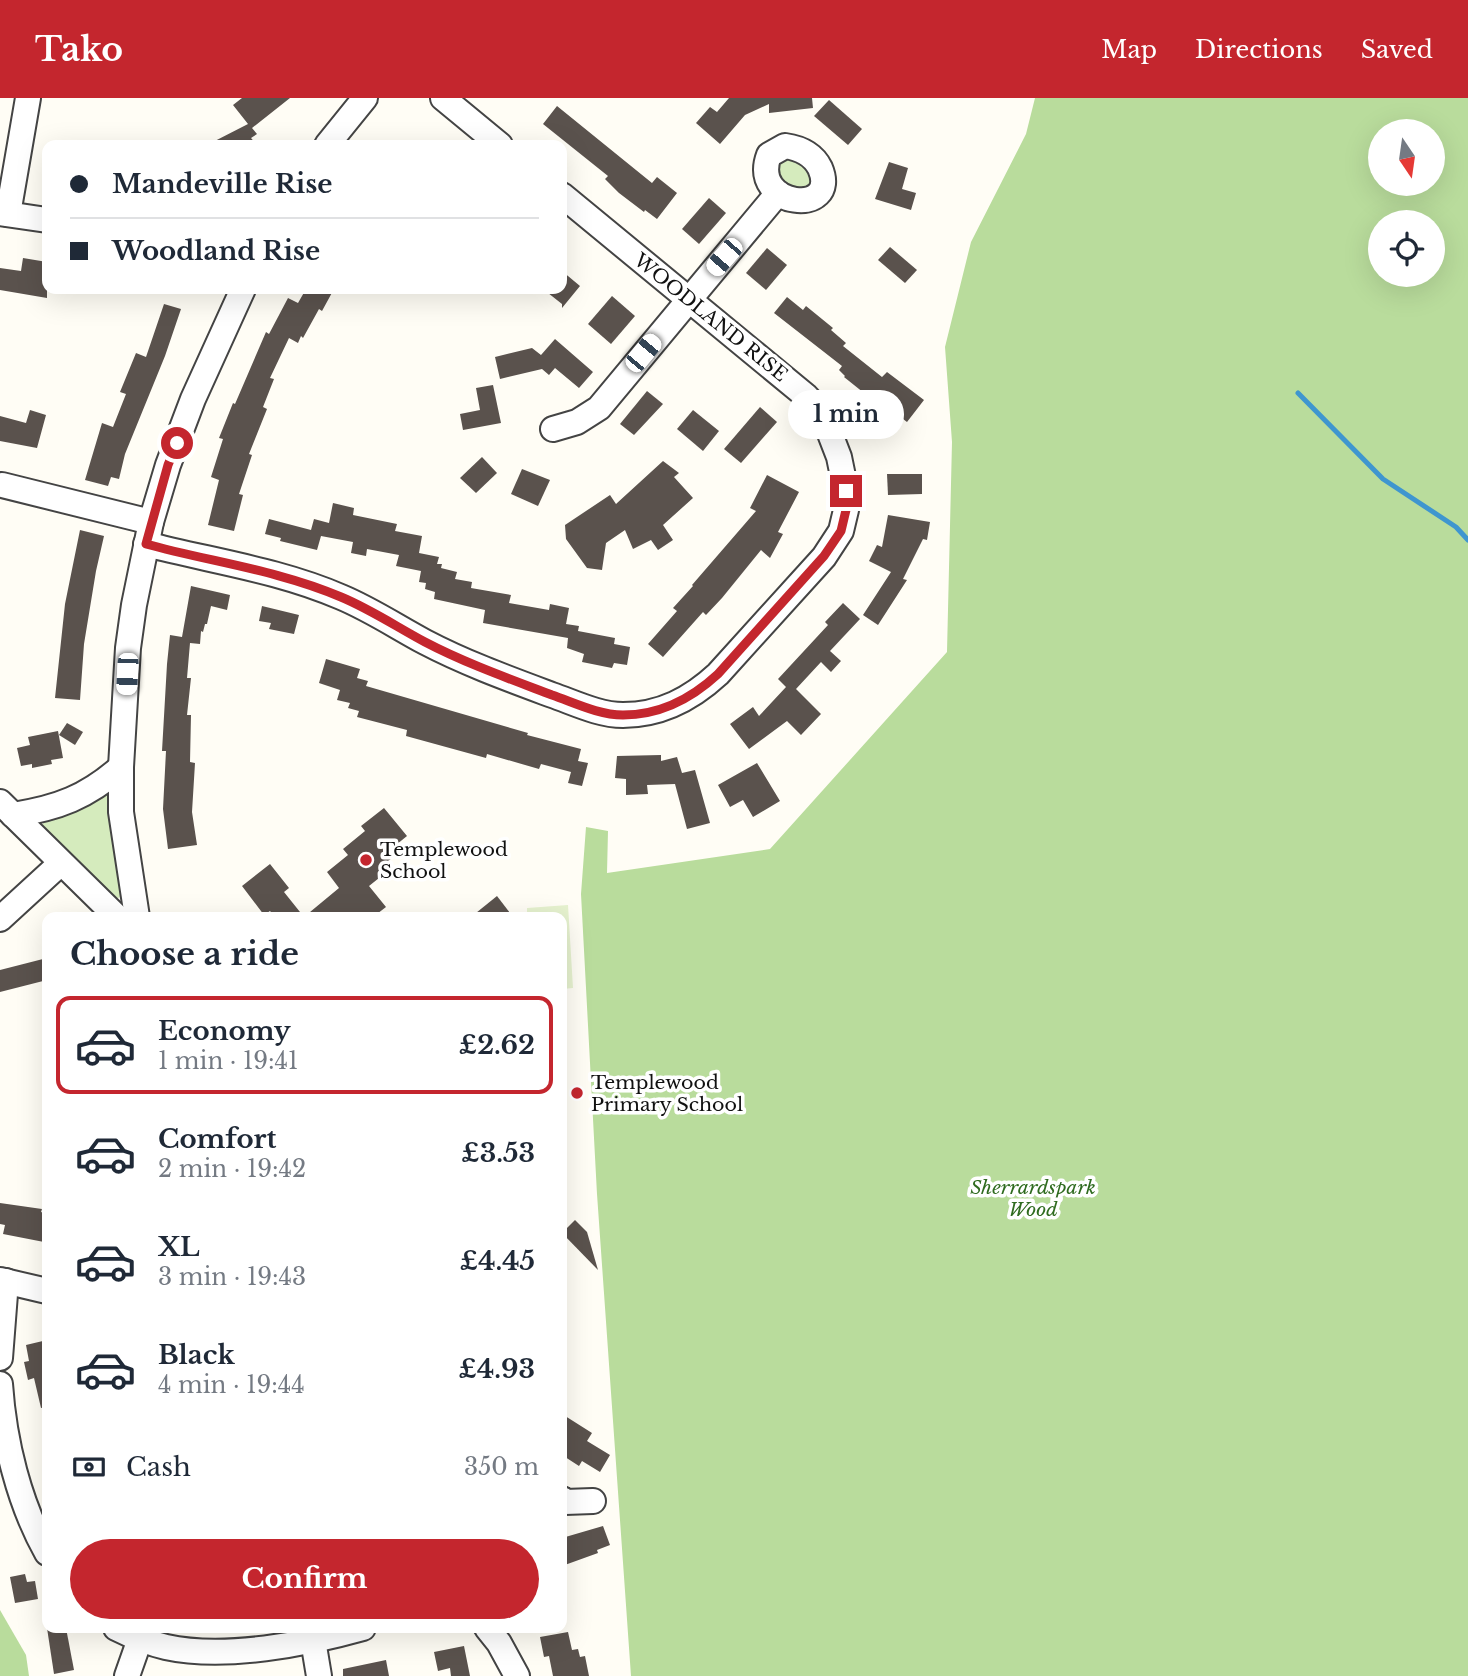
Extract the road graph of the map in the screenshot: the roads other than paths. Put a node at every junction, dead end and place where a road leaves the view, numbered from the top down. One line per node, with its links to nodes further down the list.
1 (28, 98): 8 (street)
2 (443, 98): 5 (street)
3 (357, 101): 4 (street)
4 (330, 140)
5 (494, 140)
6 (778, 193): 11 (street)
7 (567, 199): 11 (street, WOODLAND RISE)
8 (4, 213): 9 (street)
9 (42, 219)
10 (237, 294): 14 (street)
11 (688, 299): 12 (street); 14 (street, WOODLAND RISE)
12 (553, 429)
13 (2, 485): 14 (street, WOODLAND RISE)
14 (149, 533): 15 (street)
15 (121, 767): 16 (street); 19 (street)
16 (7, 808): 17 (street)
17 (61, 863): 18 (street); 20 (street)
18 (112, 912)
19 (136, 912)
20 (0, 919)
21 (3, 1281): 22 (street); 23 (street)
22 (42, 1290)
23 (0, 1358)
24 (0, 1384): 27 (street)
25 (567, 1502): 26 (street)
26 (593, 1502)
27 (42, 1541)
28 (127, 1633): 31 (street)
29 (342, 1633): 32 (street)
30 (491, 1633): 35 (street)
31 (140, 1639): 32 (street); 33 (street)
32 (313, 1640): 34 (street)
33 (127, 1676)
34 (319, 1676)
35 (517, 1676)

